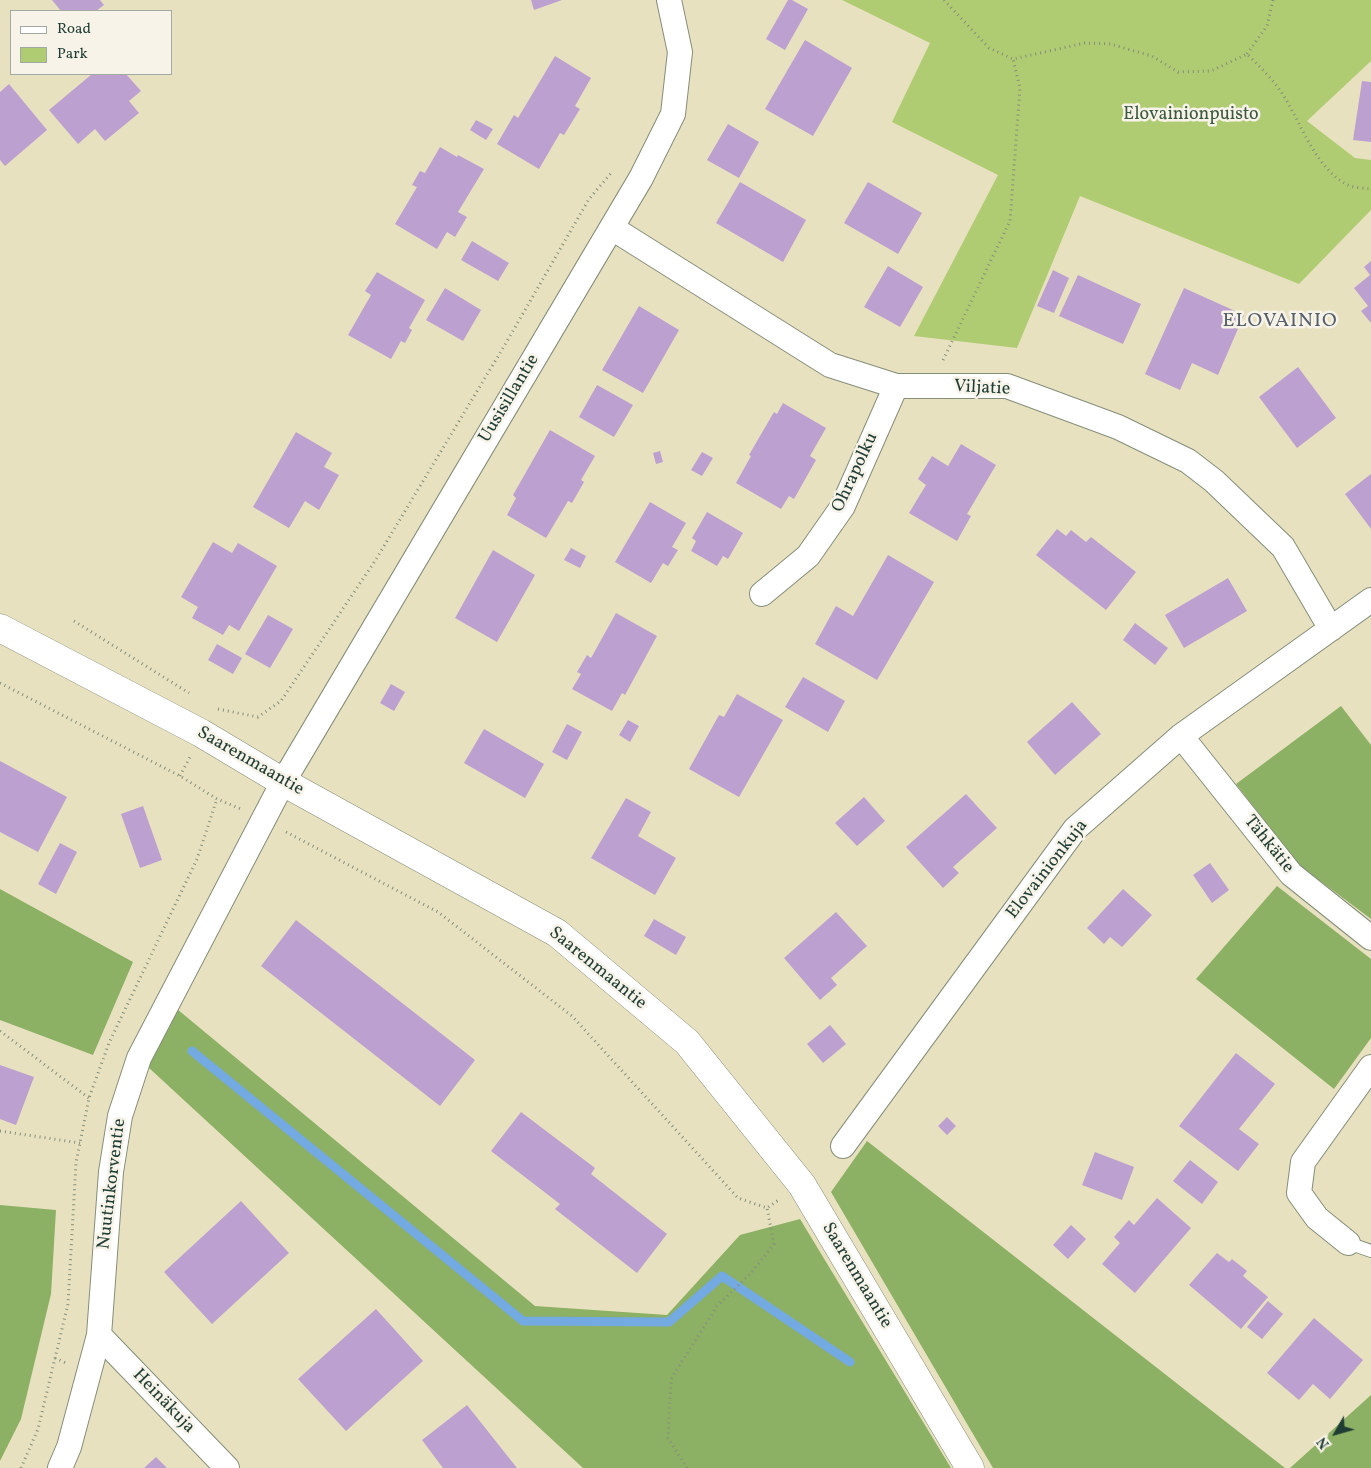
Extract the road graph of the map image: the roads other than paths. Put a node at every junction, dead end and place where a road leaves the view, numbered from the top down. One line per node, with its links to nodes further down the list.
1 (669, 0): 2 (street, Uusisillantie)
2 (612, 228): 3 (street, Viljatie); 9 (street, Uusisillantie)
3 (896, 386): 4 (street, Ohrapolku); 7 (street, Viljatie)
4 (762, 594)
5 (1371, 600): 7 (street, Elovainionkuja)
6 (0, 628): 9 (street, Saarenmaantie)
7 (1331, 629): 8 (street, Elovainionkuja)
8 (1181, 736): 10 (street, Tähkätie); 12 (street, Elovainionkuja)
9 (283, 782): 15 (street, Nuutinkorventie); 18 (street, Saarenmaantie)
10 (1371, 938)
11 (1371, 1067): 13 (street)
12 (843, 1146)
13 (1348, 1243): 14 (lane)
14 (1371, 1251)
15 (99, 1335): 16 (street, Nuutinkorventie); 17 (street, Heinäkuja)
16 (60, 1468)
17 (227, 1468)
18 (970, 1468)

